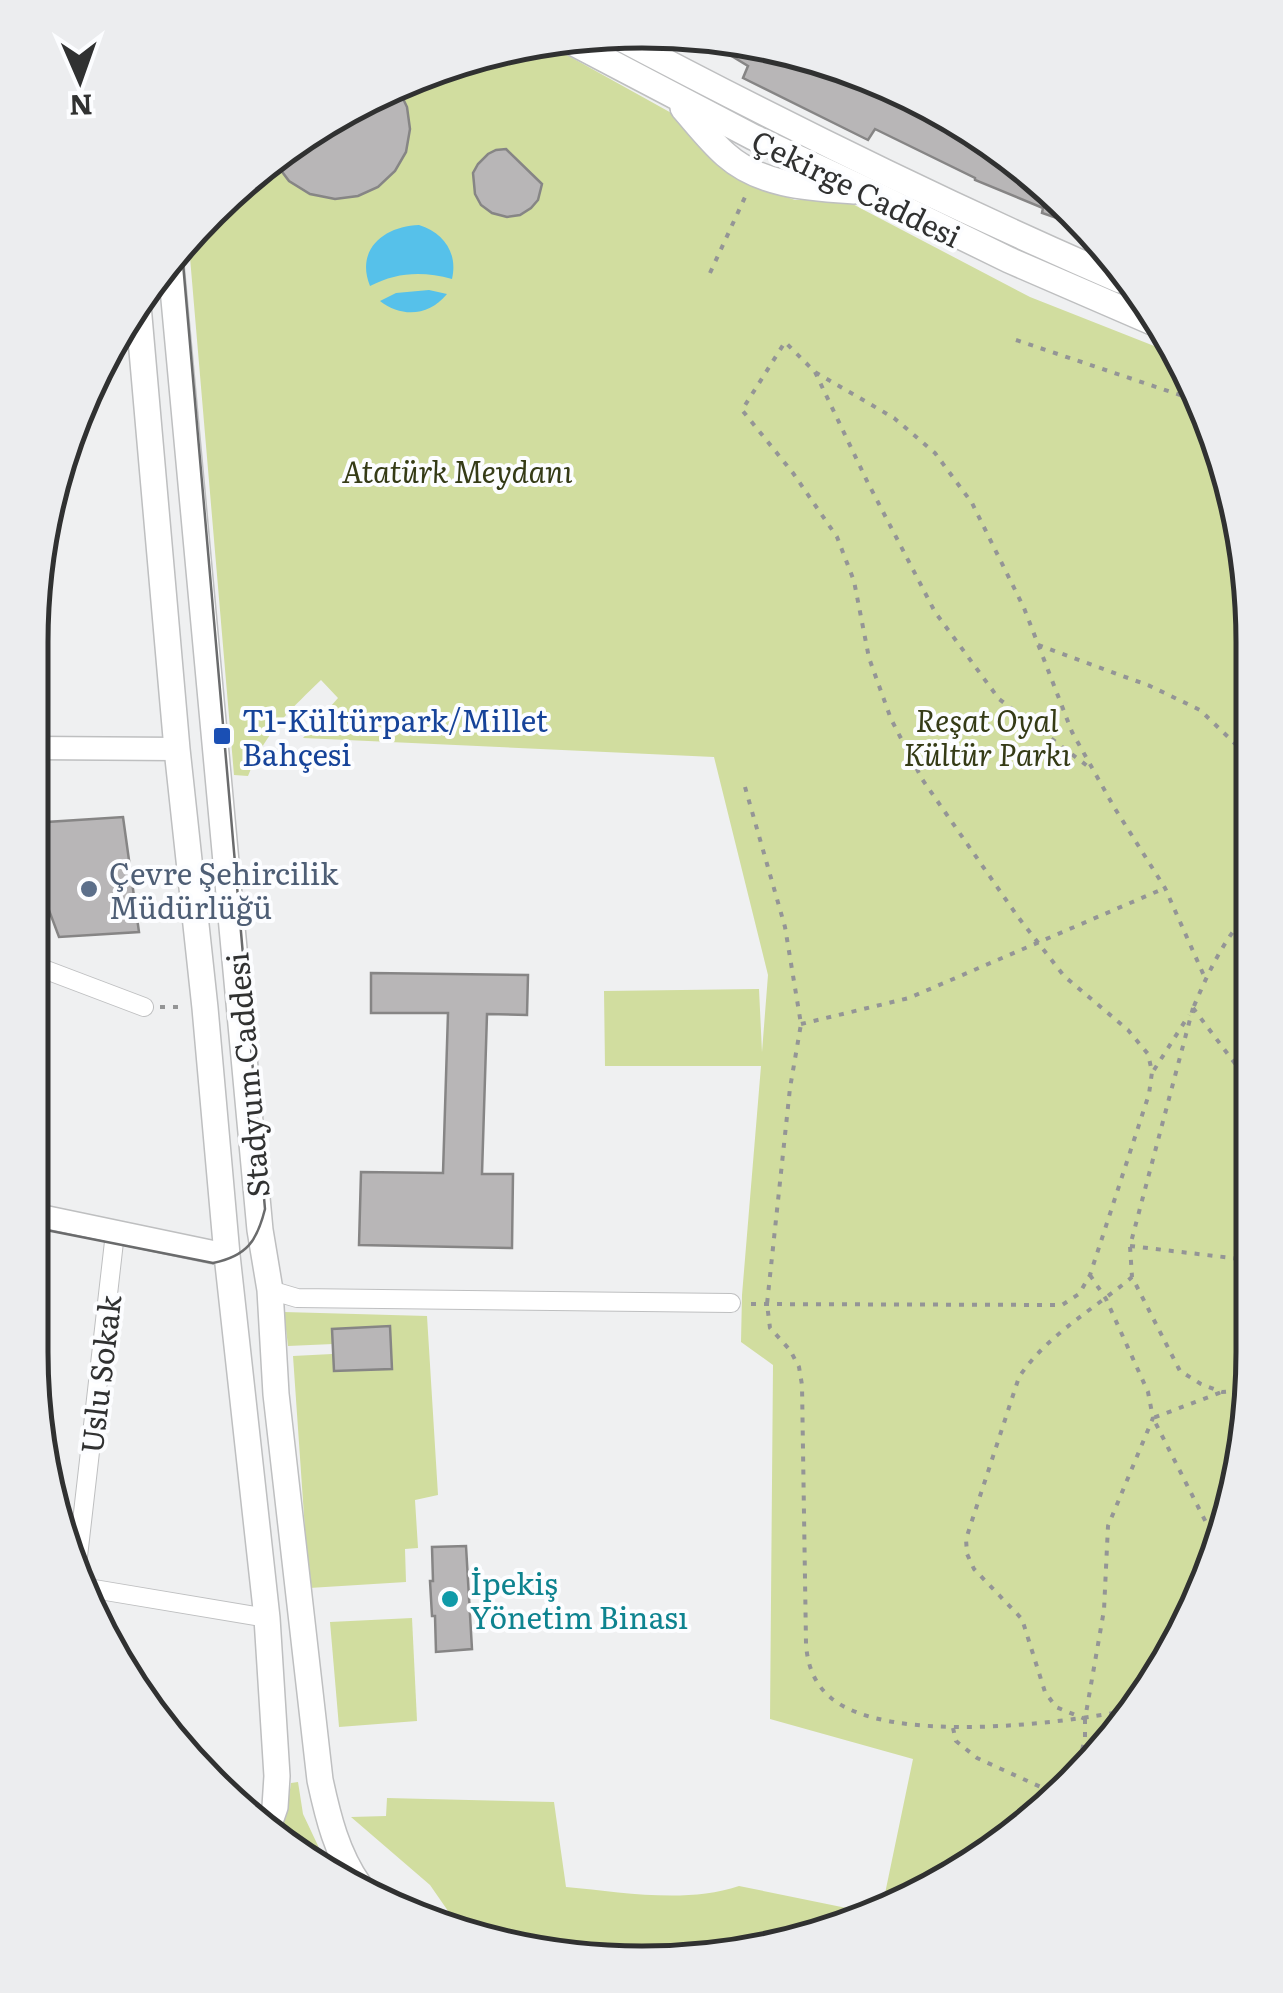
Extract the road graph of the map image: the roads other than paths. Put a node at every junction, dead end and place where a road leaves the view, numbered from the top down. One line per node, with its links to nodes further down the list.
1 (639, 48): 5 (main road, Çekirge Caddesi)
2 (588, 51): 3 (main road, Çekirge Caddesi)
3 (673, 96): 4 (main road, Çekirge Caddesi); 4 (main road)
4 (872, 192): 7 (main road, Çekirge Caddesi)
5 (1109, 275)
6 (172, 278): 16 (main road, Stadyum Caddesi)
7 (1138, 316)
8 (140, 324): 10 (main road)
9 (48, 748): 10 (main road)
10 (176, 749): 15 (main road)
11 (48, 970): 12 (street)
12 (144, 1007)
13 (48, 1218): 14 (main road)
14 (115, 1233): 15 (main road); 18 (street, Uslu Sokak)
15 (227, 1255): 20 (main road)
16 (270, 1290): 17 (street); 22 (main road, Stadyum Caddesi)
17 (731, 1303)
18 (80, 1543)
19 (98, 1591): 20 (street)
20 (267, 1618): 21 (main road)
21 (272, 1816)
22 (349, 1869)

